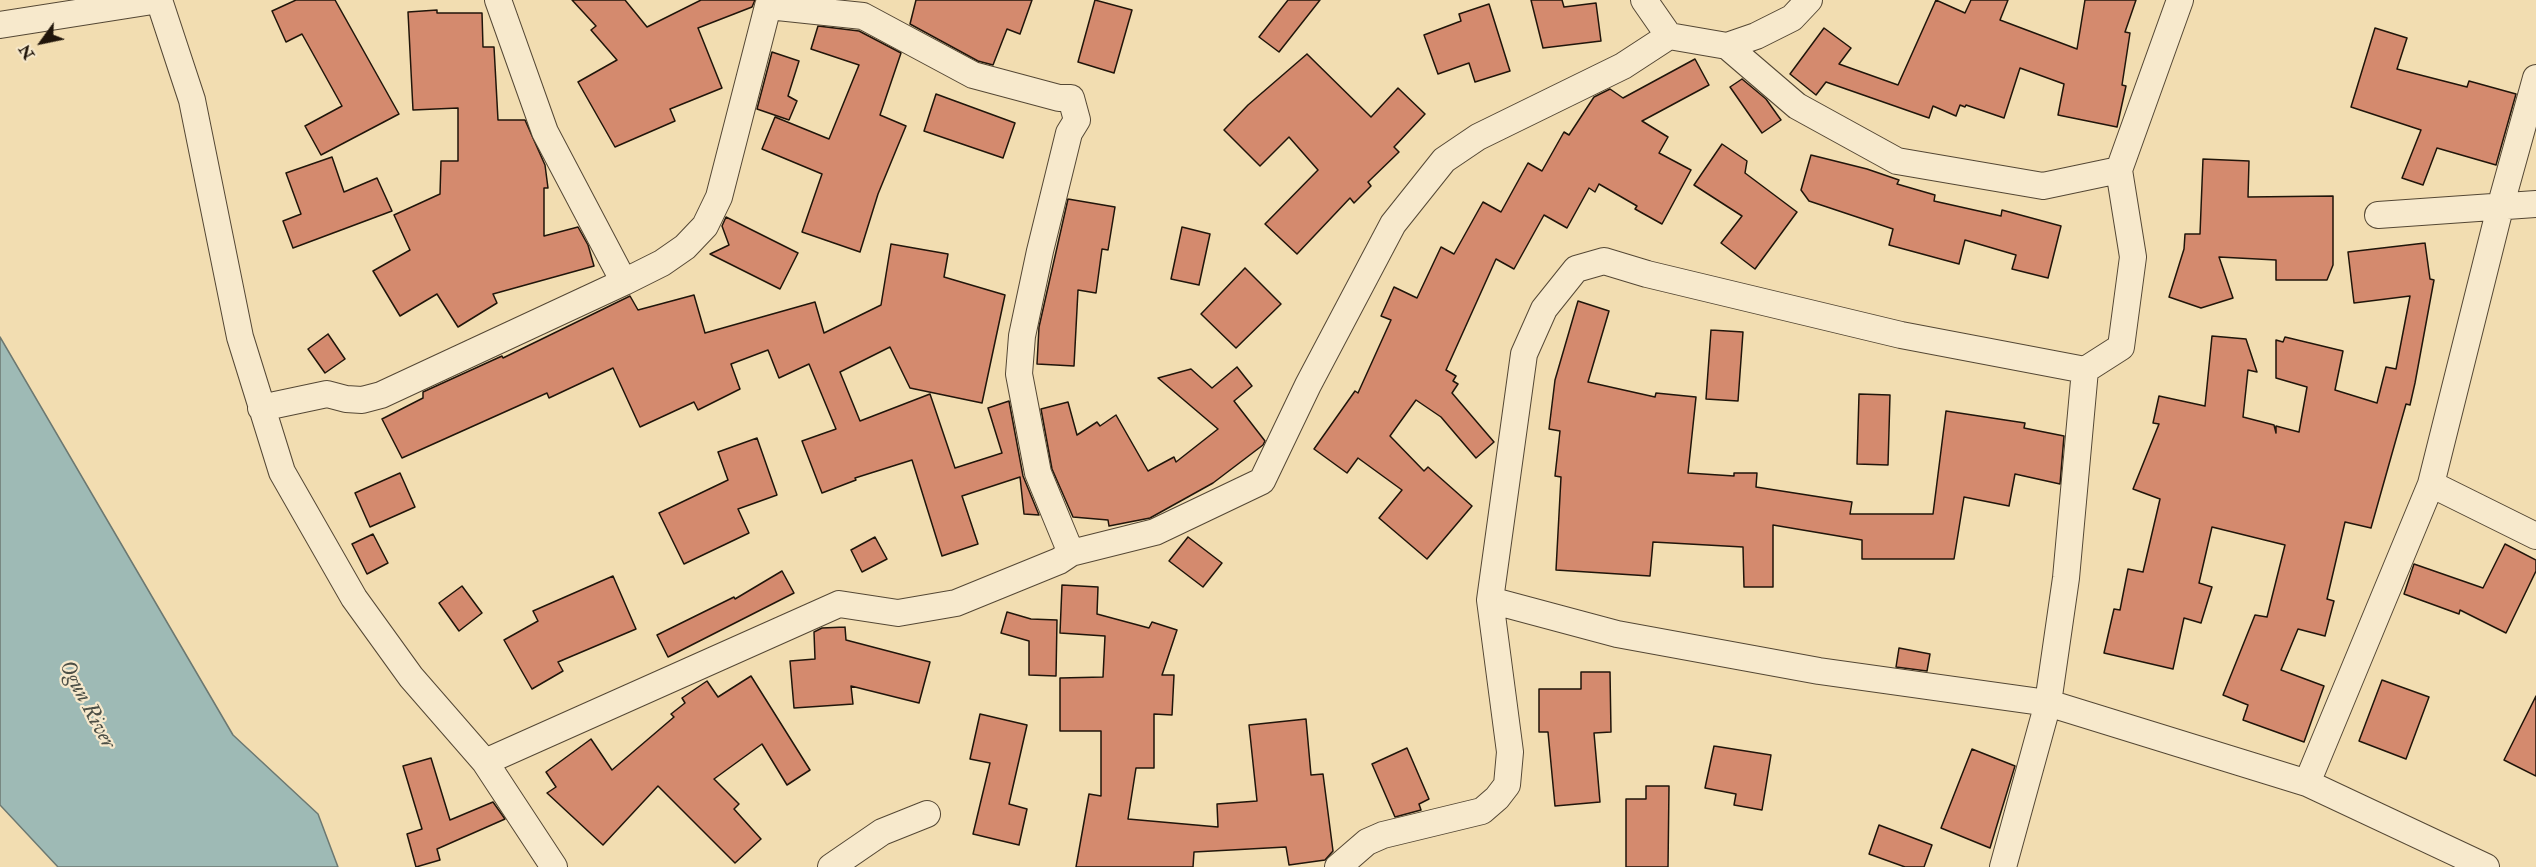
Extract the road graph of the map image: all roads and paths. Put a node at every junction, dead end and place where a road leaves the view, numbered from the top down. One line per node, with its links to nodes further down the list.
1 (159, 0): 7 (street); 17 (street)
2 (498, 0): 15 (street)
3 (1644, 0): 8 (street)
4 (1809, 0): 9 (street)
5 (2180, 0): 11 (street)
6 (768, 2): 15 (street); 20 (street)
7 (0, 25)
8 (1669, 36): 9 (street); 20 (street)
9 (1727, 46): 11 (street)
10 (2536, 78): 12 (street)
11 (2120, 170): 16 (street)
12 (2501, 204): 13 (street); 14 (street); 18 (street)
13 (2536, 204)
14 (2379, 215)
15 (624, 282): 17 (street)
16 (2085, 370): 21 (street); 22 (street)
17 (261, 408): 23 (street)
18 (2431, 484): 19 (street); 24 (street)
19 (2536, 536)
20 (1071, 553): 23 (street)
21 (1490, 600): 22 (street); 28 (street)
22 (2048, 703): 24 (street); 29 (street)
23 (485, 762): 26 (street)
24 (2307, 783): 30 (street)
25 (927, 814): 27 (street)
26 (554, 867)
27 (831, 867)
28 (1338, 867)
29 (2003, 867)
30 (2486, 867)

